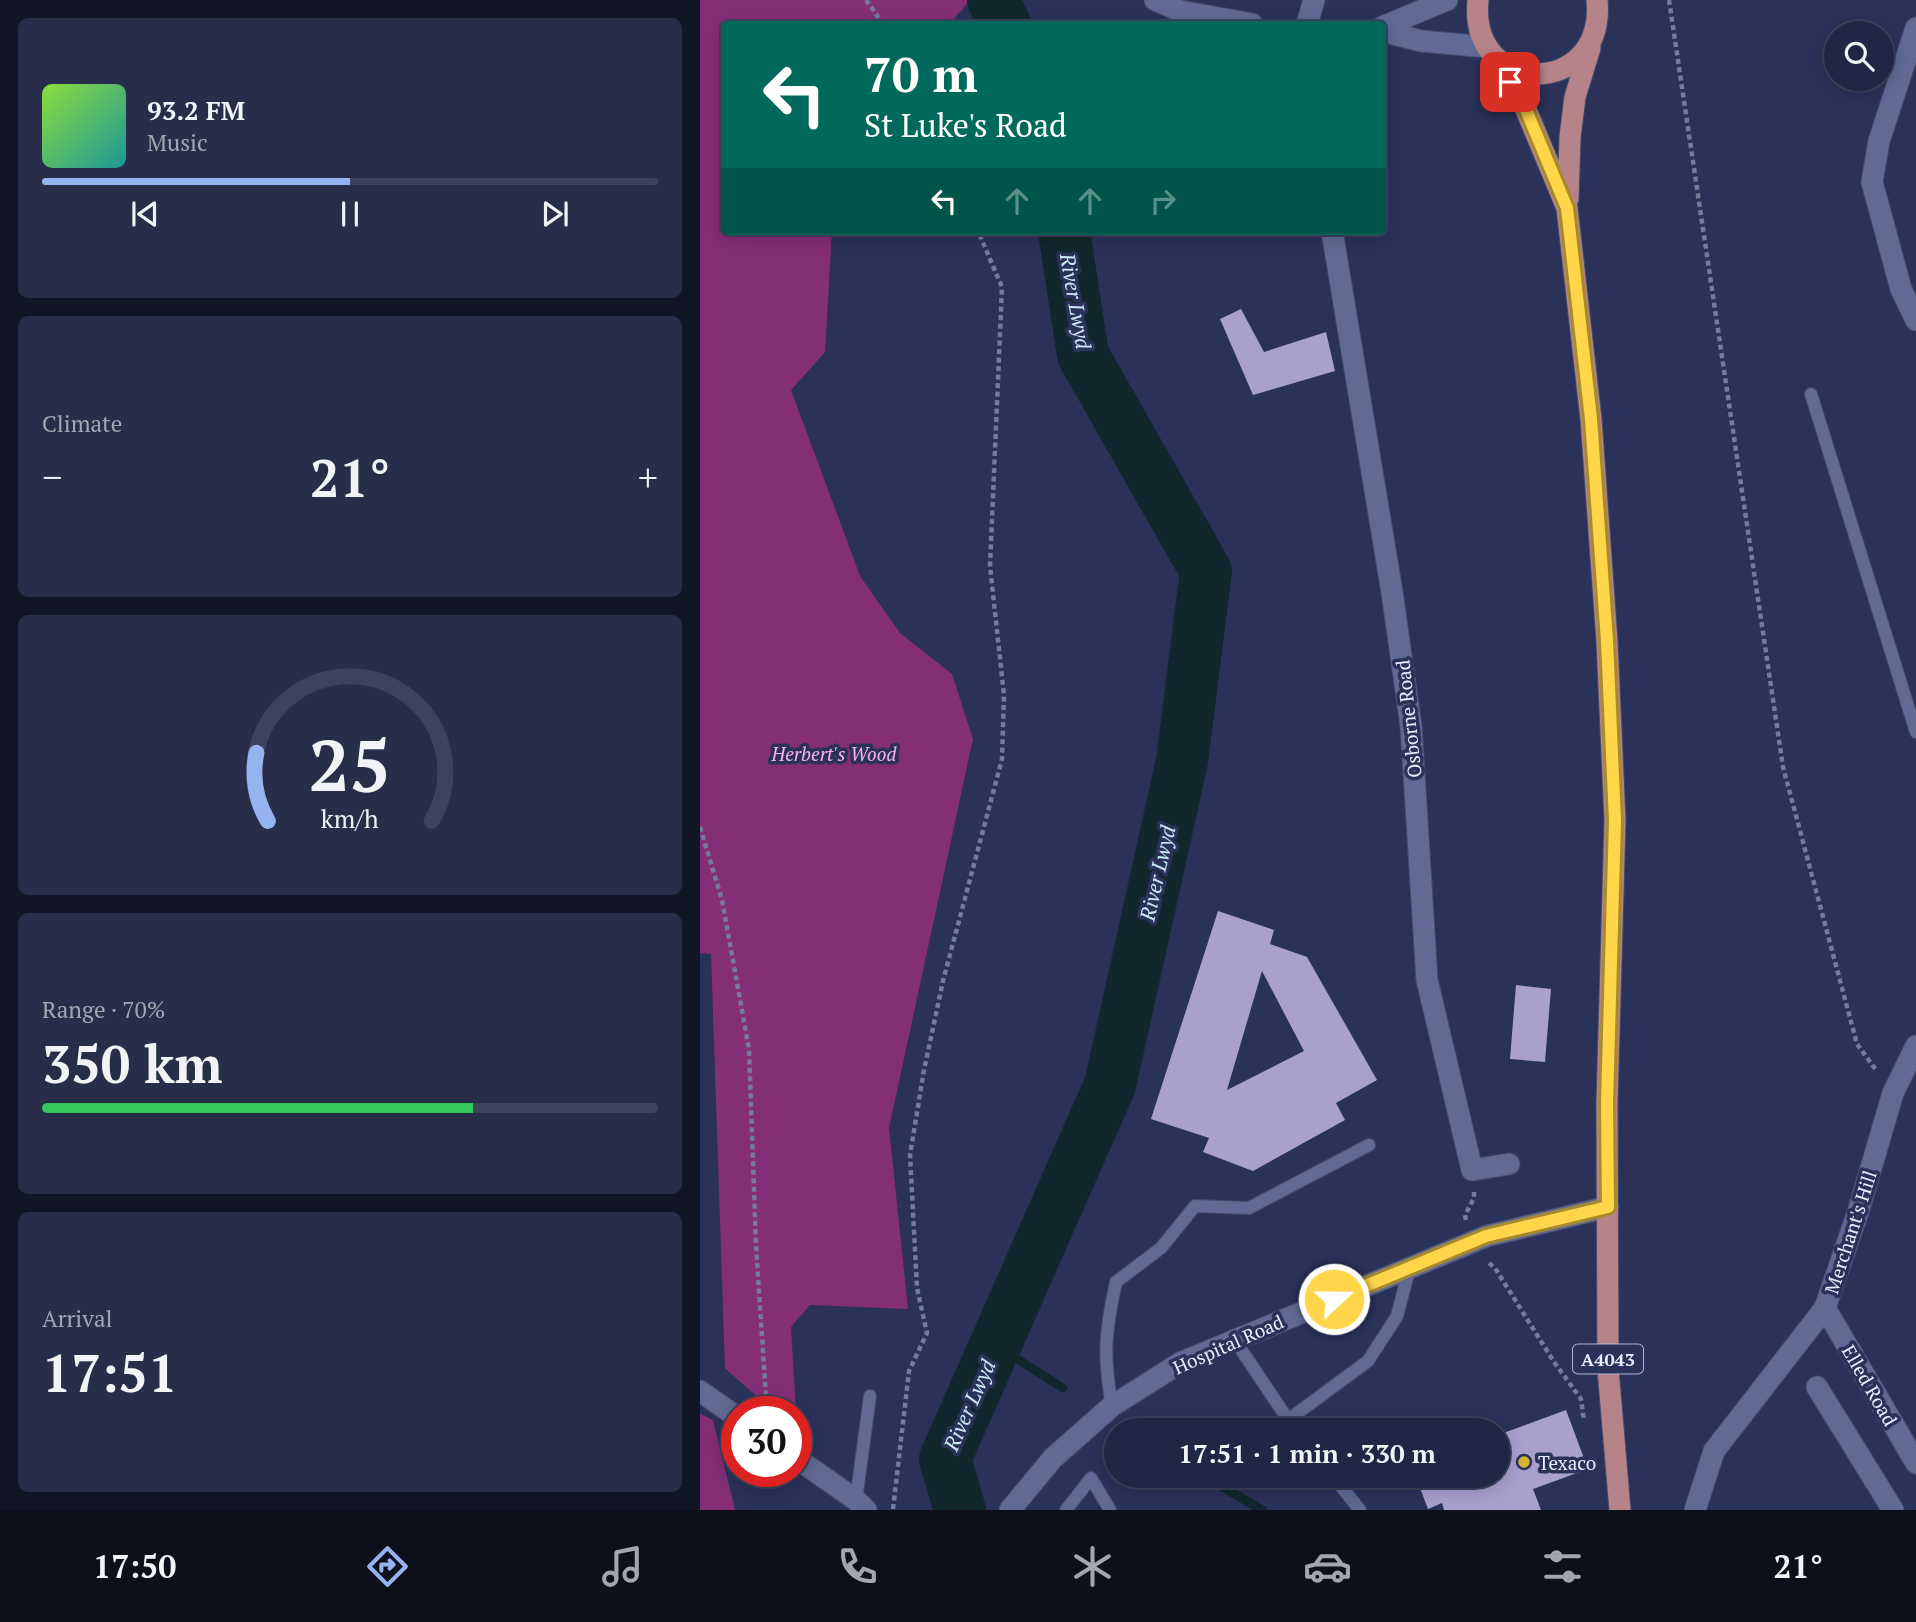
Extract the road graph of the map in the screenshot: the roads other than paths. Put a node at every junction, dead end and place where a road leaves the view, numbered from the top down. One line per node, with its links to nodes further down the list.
1 (1155, 0): 6 (street)
2 (1314, 0): 7 (street)
3 (1447, 0): 8 (street)
4 (1478, 0): 12 (main road)
5 (1597, 0): 11 (main road)
6 (1235, 21)
7 (1308, 21)
8 (1386, 27)
9 (1916, 28): 15 (street)
10 (1386, 30): 12 (street)
11 (1594, 36): 12 (main road); 13 (main road, A4043)
12 (1491, 53): 13 (main road, A4043)
13 (1567, 208): 21 (main road, A4043)
14 (1333, 235): 20 (street, Osborne Road)
15 (1916, 320)
16 (1811, 394): 17 (lane)
17 (1916, 732)
18 (1916, 1046): 23 (street, Merchant's Hill)
19 (1369, 1145): 29 (lane)
20 (1509, 1164)
21 (1608, 1207): 22 (street, Hospital Road); 40 (main road, A4043)
22 (1409, 1270): 24 (street, Hospital Road); 31 (lane)
23 (1825, 1308): 32 (street, Elled Road); 41 (street, Merchant's Hill)
24 (1234, 1339): 29 (street, Hospital Road); 30 (lane)
25 (1817, 1387): 42 (street)
26 (700, 1391): 28 (street)
27 (870, 1396): 35 (lane)
28 (721, 1406)
29 (1112, 1406): 36 (street, Hospital Road)
30 (1287, 1418)
31 (1300, 1418)
32 (1916, 1463)
33 (812, 1470): 35 (street)
34 (1342, 1488): 39 (lane)
35 (861, 1505)
36 (1010, 1510)
37 (1066, 1510): 38 (lane)
38 (1110, 1510)
39 (1360, 1510)
40 (1620, 1510)
41 (1695, 1510)
42 (1893, 1510)

